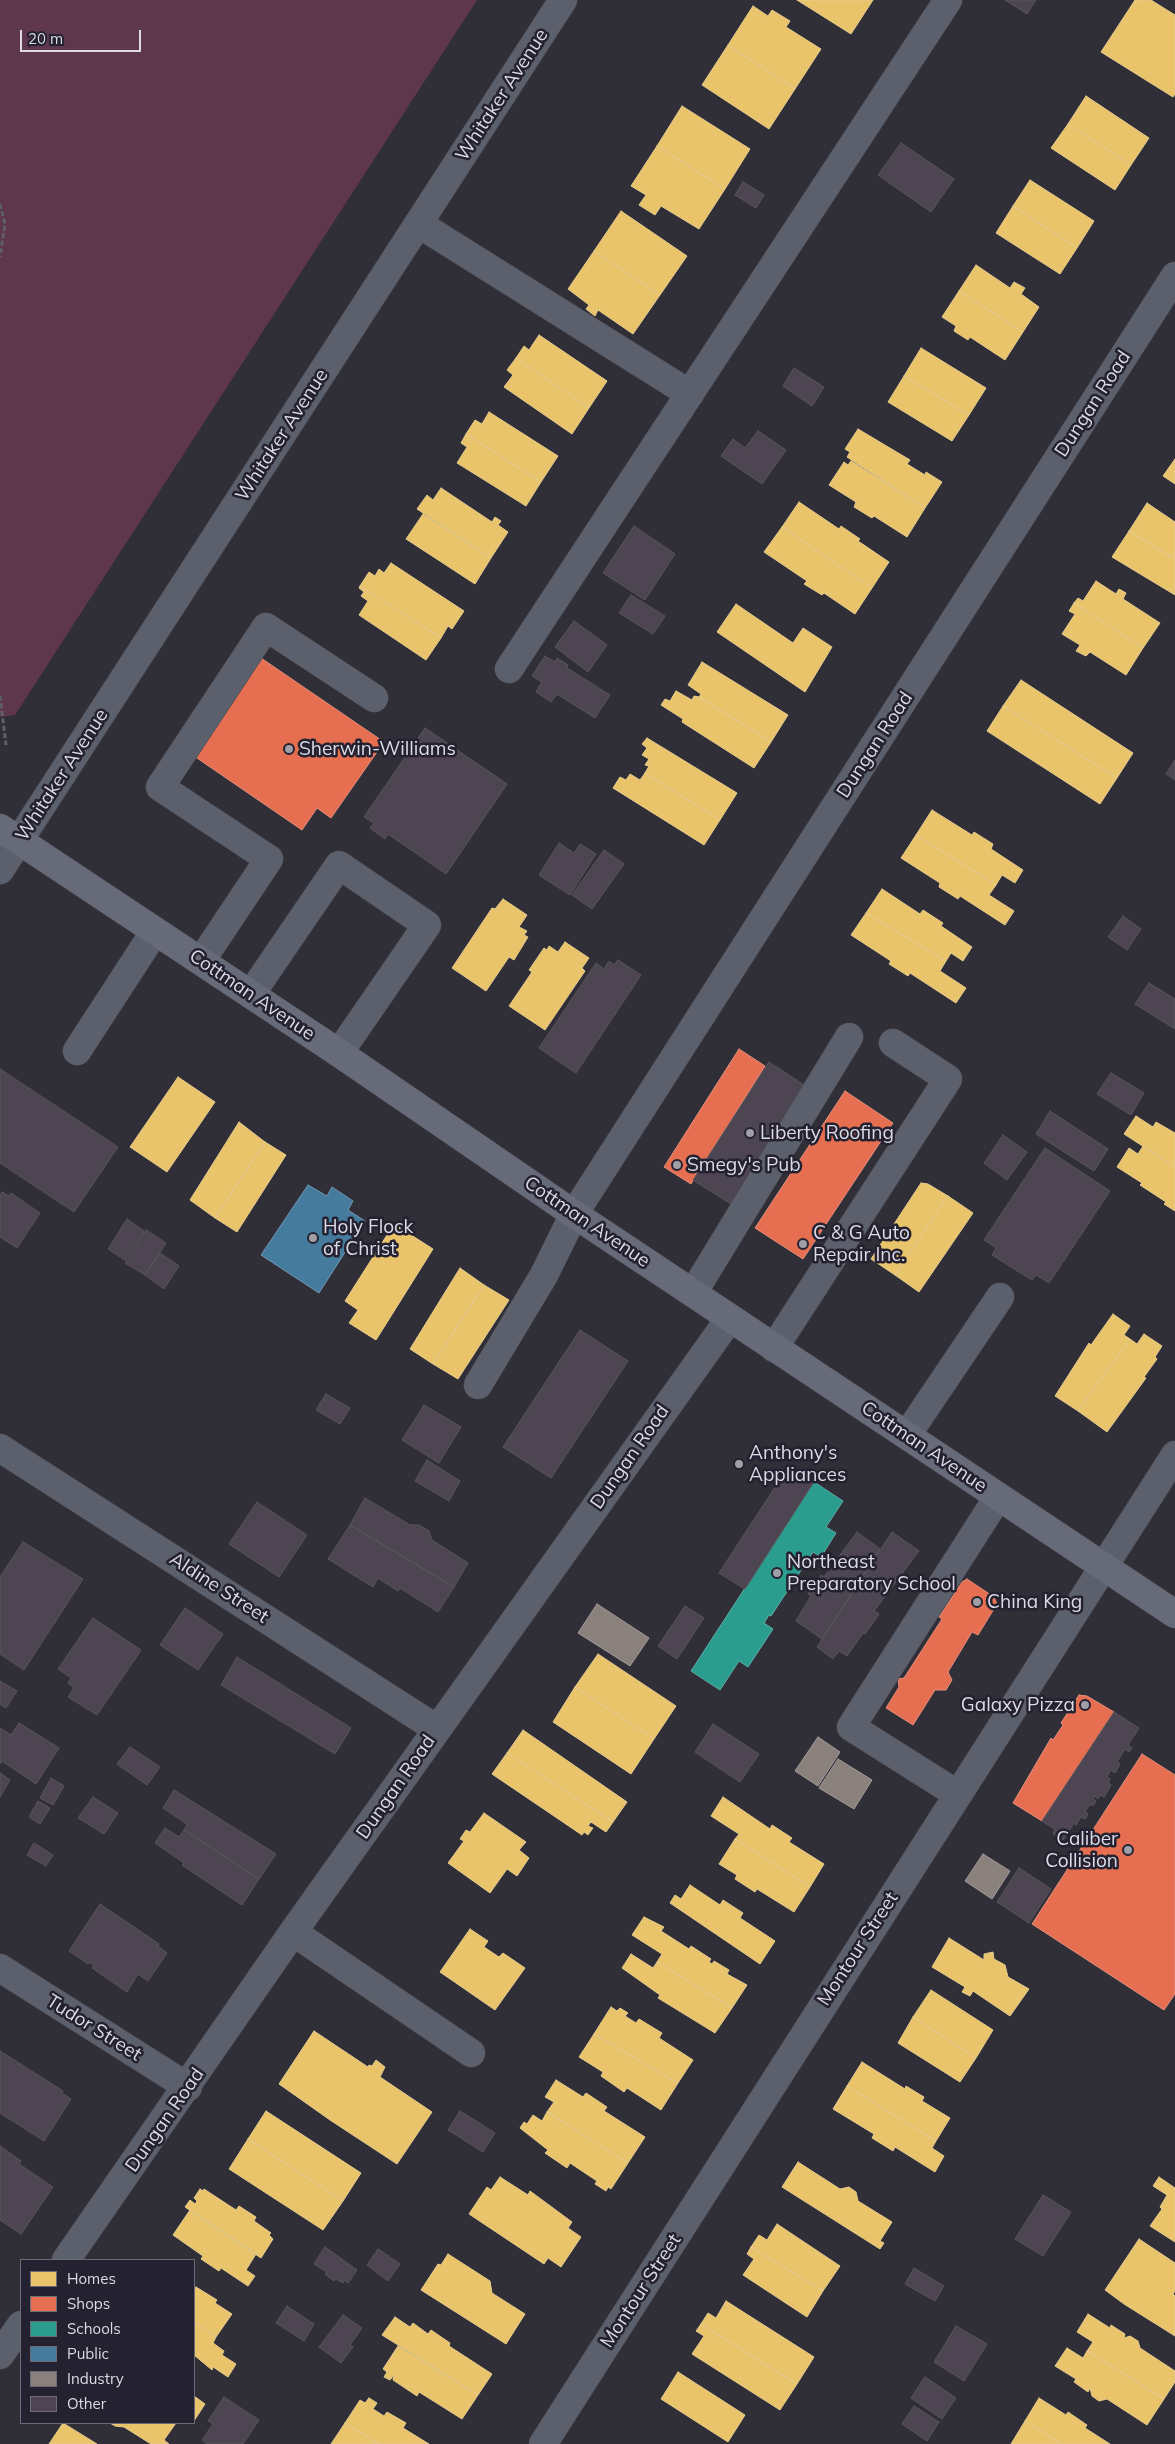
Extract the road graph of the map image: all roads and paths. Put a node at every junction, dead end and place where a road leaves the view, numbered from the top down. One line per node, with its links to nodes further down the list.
1 (564, 0): 4 (street, Whitaker Avenue)
2 (948, 0): 7 (street)
3 (0, 204): 5 (path)
4 (419, 224): 7 (street); 12 (street, Whitaker Avenue)
5 (0, 257)
6 (1175, 276): 21 (street, Dungan Road)
7 (690, 394): 8 (street)
8 (509, 669)
9 (0, 696): 11 (path)
10 (374, 698): 15 (street)
11 (6, 745)
12 (10, 834): 13 (street, Whitaker Avenue); 14 (main road, Cottman Avenue)
13 (0, 870)
14 (155, 931): 15 (main road, Cottman Avenue); 19 (street)
15 (201, 961): 16 (main road, Cottman Avenue)
16 (251, 994): 20 (main road, Cottman Avenue); 20 (street)
17 (850, 1037): 22 (street)
18 (893, 1043): 25 (street)
19 (77, 1051)
20 (340, 1053): 21 (main road, Cottman Avenue)
21 (574, 1214): 22 (main road, Cottman Avenue); 26 (street, Dungan Road)
22 (693, 1293): 24 (main road, Cottman Avenue)
23 (1000, 1297): 27 (street)
24 (730, 1318): 25 (main road, Cottman Avenue); 33 (street, Dungan Road)
25 (774, 1348): 27 (main road, Cottman Avenue)
26 (478, 1385)
27 (907, 1435): 30 (main road, Cottman Avenue)
28 (0, 1448): 33 (street, Aldine Street)
29 (1175, 1455): 31 (street, Montour Street)
30 (998, 1497): 31 (main road, Cottman Avenue); 34 (street)
31 (1102, 1566): 32 (main road, Cottman Avenue); 34 (street, Montour Street)
32 (1175, 1614)
33 (437, 1728): 35 (street, Dungan Road)
34 (957, 1794): 42 (street, Montour Street)
35 (293, 1932): 37 (street); 38 (street, Dungan Road)
36 (0, 1968): 38 (street, Tudor Street)
37 (471, 2054)
38 (188, 2087): 39 (street, Dungan Road)
39 (67, 2259)
40 (20, 2326): 41 (street)
41 (0, 2355)
42 (543, 2444)

